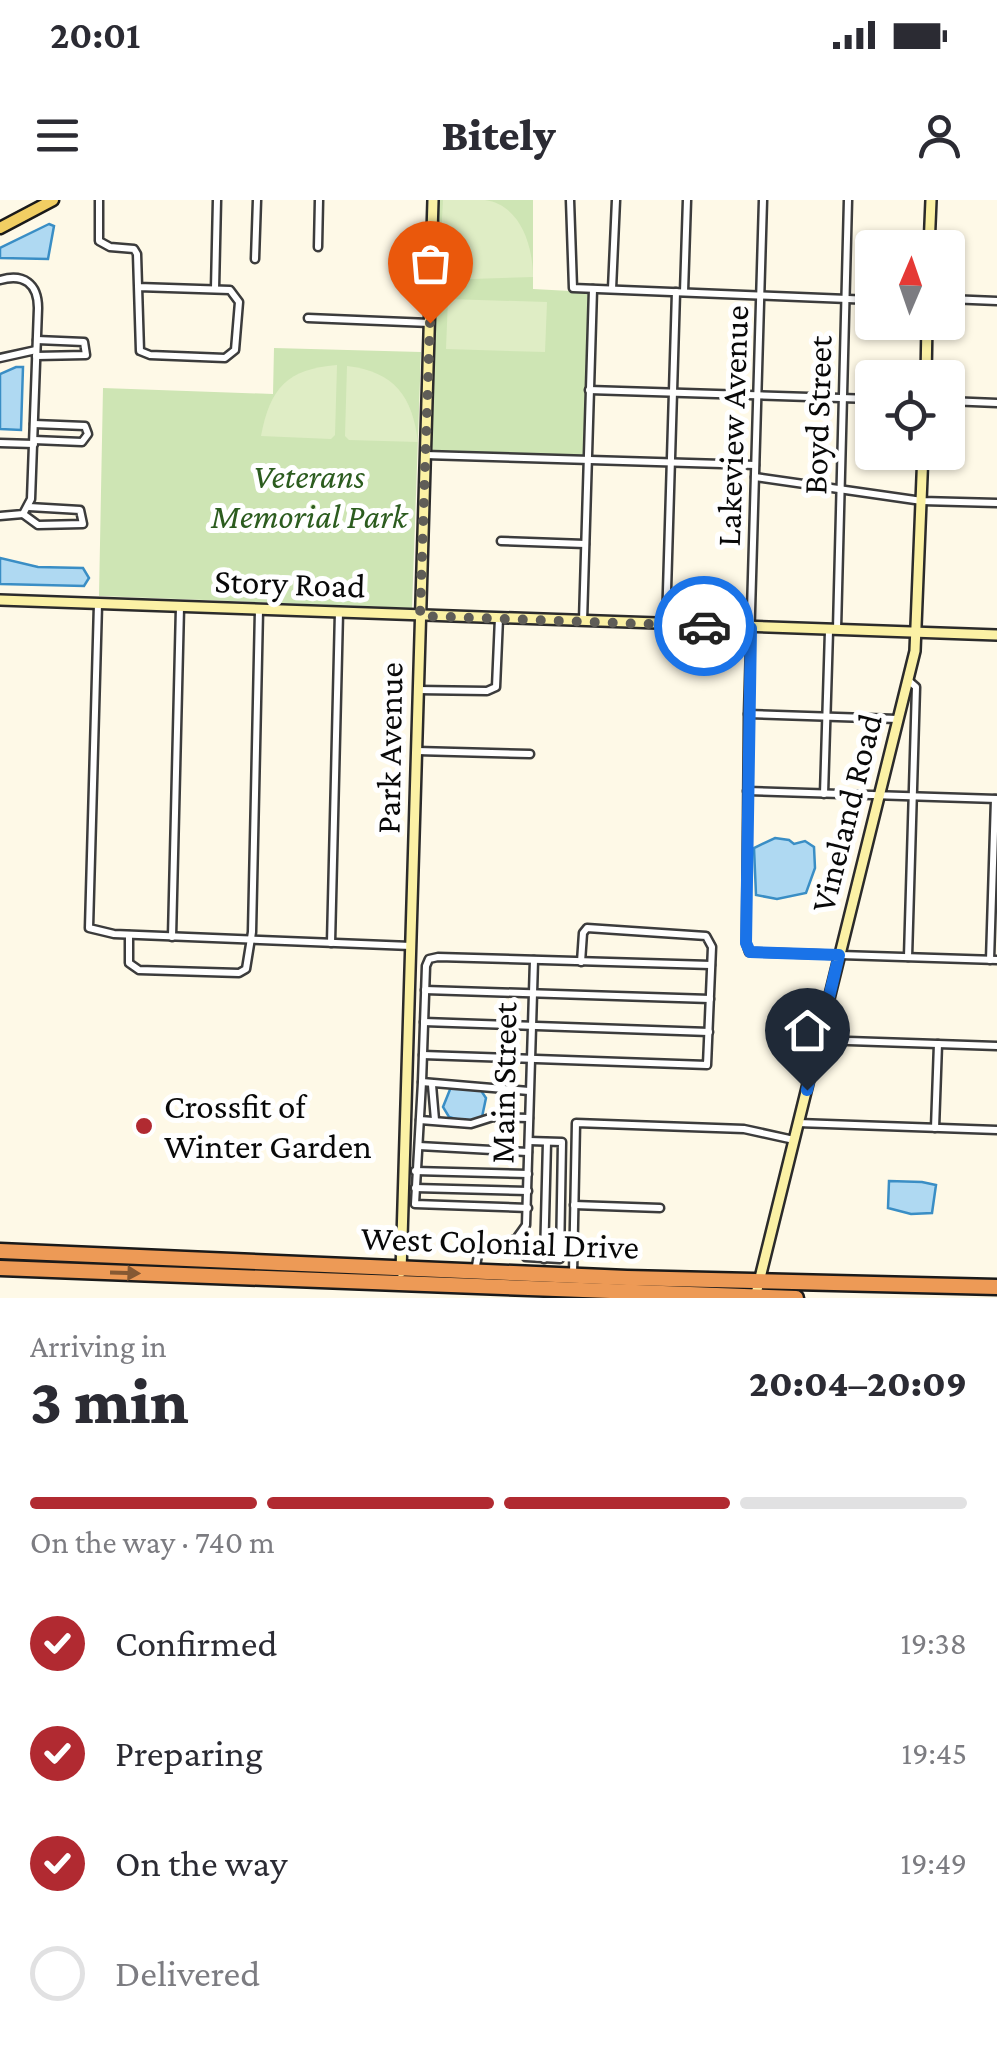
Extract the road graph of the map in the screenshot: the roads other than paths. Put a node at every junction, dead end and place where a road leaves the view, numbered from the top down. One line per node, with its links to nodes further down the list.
1 (53, 200): 13 (main road)
2 (98, 200): 18 (street)
3 (217, 200): 19 (street)
4 (256, 200): 16 (street)
5 (319, 200): 15 (street)
6 (433, 200): 29 (street, Park Avenue)
7 (570, 200): 20 (street)
8 (616, 200): 21 (street)
9 (687, 200): 22 (street)
10 (763, 200): 23 (street, Lakeview Avenue)
11 (848, 200): 24 (street, Boyd Street)
12 (931, 200): 14 (street)
13 (0, 228)
14 (930, 230)
15 (318, 247)
16 (255, 259)
17 (0, 280): 30 (street)
18 (138, 287): 19 (street); 19 (street)
19 (215, 288)
20 (593, 288): 21 (street); 33 (street)
21 (612, 290): 22 (street)
22 (680, 292): 23 (street); 34 (street)
23 (760, 295): 24 (street); 35 (street, Lakeview Avenue)
24 (846, 299): 25 (street); 36 (street, Boyd Street)
25 (855, 299)
26 (965, 300): 27 (street)
27 (997, 301)
28 (308, 318): 29 (street)
29 (430, 323): 43 (street, Park Avenue)
30 (37, 340): 31 (street); 31 (street)
31 (36, 353): 32 (street); 40 (street)
32 (0, 358)
33 (589, 390): 34 (street); 44 (street)
34 (673, 393): 35 (street); 45 (street)
35 (758, 396): 36 (street); 46 (street, Lakeview Avenue)
36 (844, 398): 37 (street); 49 (street, Boyd Street)
37 (855, 398)
38 (965, 402): 39 (street)
39 (997, 403)
40 (34, 424): 41 (street); 41 (street)
41 (34, 442): 42 (street); 52 (street)
42 (0, 443)
43 (426, 455): 44 (street); 62 (street, Park Avenue)
44 (587, 460): 45 (street); 56 (street)
45 (671, 462): 46 (street); 65 (street)
46 (755, 465): 48 (street, Lakeview Avenue)
47 (923, 470): 50 (street)
48 (755, 478): 49 (street); 66 (street, Lakeview Avenue)
49 (840, 490): 50 (street); 67 (street, Boyd Street)
50 (922, 502): 51 (street); 68 (street)
51 (997, 504)
52 (29, 507): 53 (street); 53 (street)
53 (23, 514): 54 (street)
54 (0, 516)
55 (501, 541): 56 (street)
56 (585, 544): 64 (street)
57 (0, 600): 58 (street, Story Road)
58 (98, 604): 59 (street, Story Road); 82 (street)
59 (180, 606): 60 (street, Story Road); 83 (street)
60 (259, 610): 61 (street, Story Road); 84 (street)
61 (339, 612): 62 (street, Story Road); 85 (street)
62 (420, 616): 63 (street, Story Road); 71 (street, Park Avenue)
63 (499, 618): 64 (street, Story Road); 71 (street)
64 (583, 621): 65 (street, Story Road)
65 (666, 624): 66 (street, Story Road)
66 (751, 628): 67 (street, Story Road); 72 (street, Lakeview Avenue)
67 (833, 631): 68 (street, Story Road); 73 (street, Boyd Street)
68 (917, 632): 69 (street, Story Road); 70 (street, Vineland Road)
69 (997, 635)
70 (908, 680): 74 (street, Vineland Road); 80 (street)
71 (418, 690): 75 (street, Park Avenue)
72 (748, 714): 73 (street); 77 (street, Lakeview Avenue)
73 (827, 717): 74 (street); 78 (street, Boyd Street)
74 (898, 719): 79 (street, Vineland Road)
75 (417, 751): 76 (street); 86 (street, Park Avenue)
76 (530, 754)
77 (747, 791): 78 (street); 87 (street, Lakeview Avenue)
78 (824, 794): 79 (street)
79 (878, 795): 80 (street); 87 (street, Vineland Road)
80 (912, 796): 81 (street); 88 (street)
81 (996, 799): 90 (street)
82 (129, 934): 83 (street); 84 (street)
83 (172, 937): 84 (street)
84 (250, 941): 85 (street)
85 (331, 943): 86 (street)
86 (412, 946): 132 (street, Park Avenue)
87 (839, 955): 88 (street); 99 (street, Vineland Road)
88 (908, 957): 90 (street)
89 (534, 960): 91 (street); 93 (street); 94 (street, Main Street)
90 (994, 960)
91 (581, 962): 92 (street); 92 (street)
92 (711, 965): 95 (street)
93 (425, 990): 94 (street); 96 (street)
94 (532, 993): 95 (street); 97 (street, Main Street)
95 (710, 999): 98 (street)
96 (424, 1022): 97 (street); 102 (street)
97 (532, 1026): 98 (street); 103 (street, Main Street)
98 (708, 1032): 103 (street)
99 (819, 1040): 100 (street); 110 (street, Vineland Road)
100 (938, 1044): 101 (street); 111 (street)
101 (997, 1046)
102 (423, 1055): 103 (street); 104 (street)
103 (530, 1060): 106 (street, Main Street)
104 (422, 1082): 105 (street); 108 (street)
105 (432, 1085): 106 (street); 109 (street)
106 (530, 1091): 107 (street, Main Street)
107 (529, 1118): 109 (street); 114 (street, Main Street)
108 (420, 1120): 109 (street); 116 (street)
109 (435, 1120)
110 (798, 1122): 111 (street); 113 (street, Vineland Road)
111 (935, 1128): 112 (street)
112 (997, 1130)
113 (794, 1140): 122 (street); 138 (street, Vineland Road)
114 (529, 1141): 115 (street); 117 (street, Main Street)
115 (546, 1142): 129 (street); 129 (street)
116 (419, 1146): 117 (street); 118 (street)
117 (528, 1152): 119 (street, Main Street)
118 (416, 1171): 119 (street); 120 (street)
119 (528, 1174): 121 (street, Main Street)
120 (415, 1188): 121 (street); 123 (street)
121 (528, 1191): 123 (street, Main Street)
122 (574, 1206): 124 (street); 135 (street)
123 (528, 1208): 125 (street, Main Street)
124 (660, 1208)
125 (522, 1234): 129 (street); 134 (street)
126 (0, 1251): 127 (highway, West Colonial Drive)
127 (62, 1254): 128 (highway, West Colonial Drive); 131 (highway)
128 (102, 1255): 130 (highway, West Colonial Drive); 133 (highway)
129 (544, 1259)
130 (282, 1264): 132 (highway, West Colonial Drive); 136 (highway)
131 (8, 1268): 133 (highway, West Colonial Drive)
132 (402, 1269): 134 (highway, West Colonial Drive); 141 (street, Park Avenue)
133 (58, 1270): 136 (highway, West Colonial Drive, one-way to 136)
134 (475, 1272): 135 (highway, West Colonial Drive)
135 (573, 1275): 137 (highway, West Colonial Drive); 140 (highway)
136 (244, 1278): 141 (highway, West Colonial Drive)
137 (626, 1278): 138 (highway, West Colonial Drive); 142 (highway)
138 (760, 1280): 139 (highway, West Colonial Drive); 143 (street, Vineland Road)
139 (997, 1288)
140 (516, 1289): 141 (highway, West Colonial Drive); 142 (highway, West Colonial Drive)
141 (401, 1290)
142 (566, 1291): 143 (highway, West Colonial Drive)
143 (756, 1297): 144 (highway, West Colonial Drive)
144 (796, 1298)

